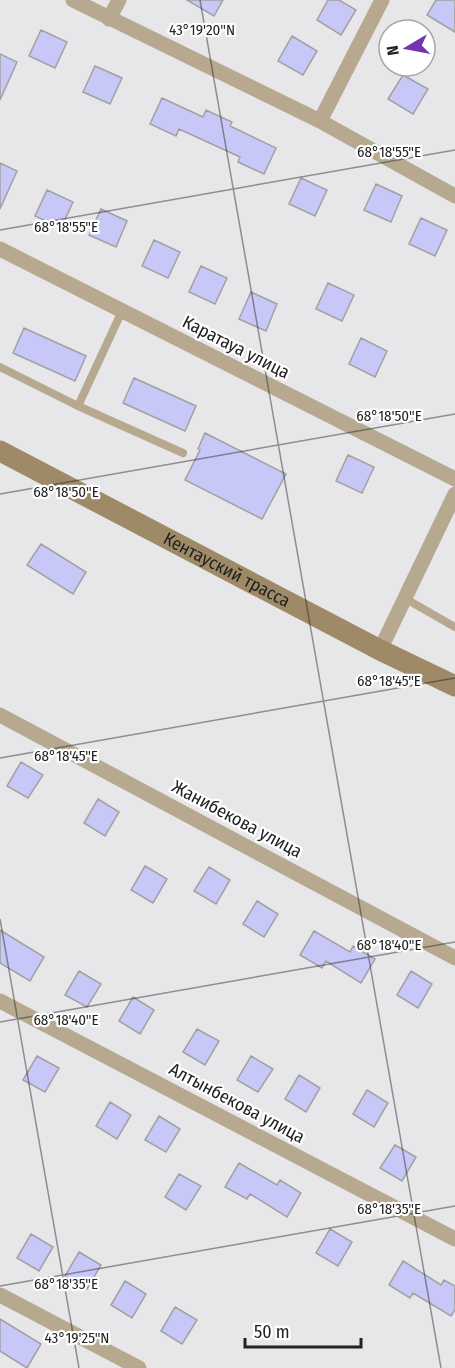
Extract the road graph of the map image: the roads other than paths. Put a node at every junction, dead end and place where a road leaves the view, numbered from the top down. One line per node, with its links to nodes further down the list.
1 (73, 0): 4 (street)
2 (119, 0): 4 (street)
3 (382, 0): 5 (street)
4 (109, 19): 5 (street)
5 (320, 121): 6 (street)
6 (455, 196)
7 (0, 249): 8 (street, Каратауа улица)
8 (122, 310): 10 (lane); 13 (street, Каратауа улица)
9 (0, 367): 10 (lane)
10 (78, 406): 12 (lane)
11 (0, 451): 17 (main road, Кентауский трасса)
12 (183, 453)
13 (455, 479)
14 (455, 494): 15 (street)
15 (406, 599): 16 (lane); 17 (street)
16 (455, 627)
17 (380, 650): 18 (main road, Кентауский трасса)
18 (455, 686)
19 (0, 715): 20 (street, Жанибекова улица)
20 (455, 958)
21 (0, 1001): 22 (street, Алтынбекова улица)
22 (455, 1239)
23 (0, 1295): 24 (street)
24 (139, 1368)

